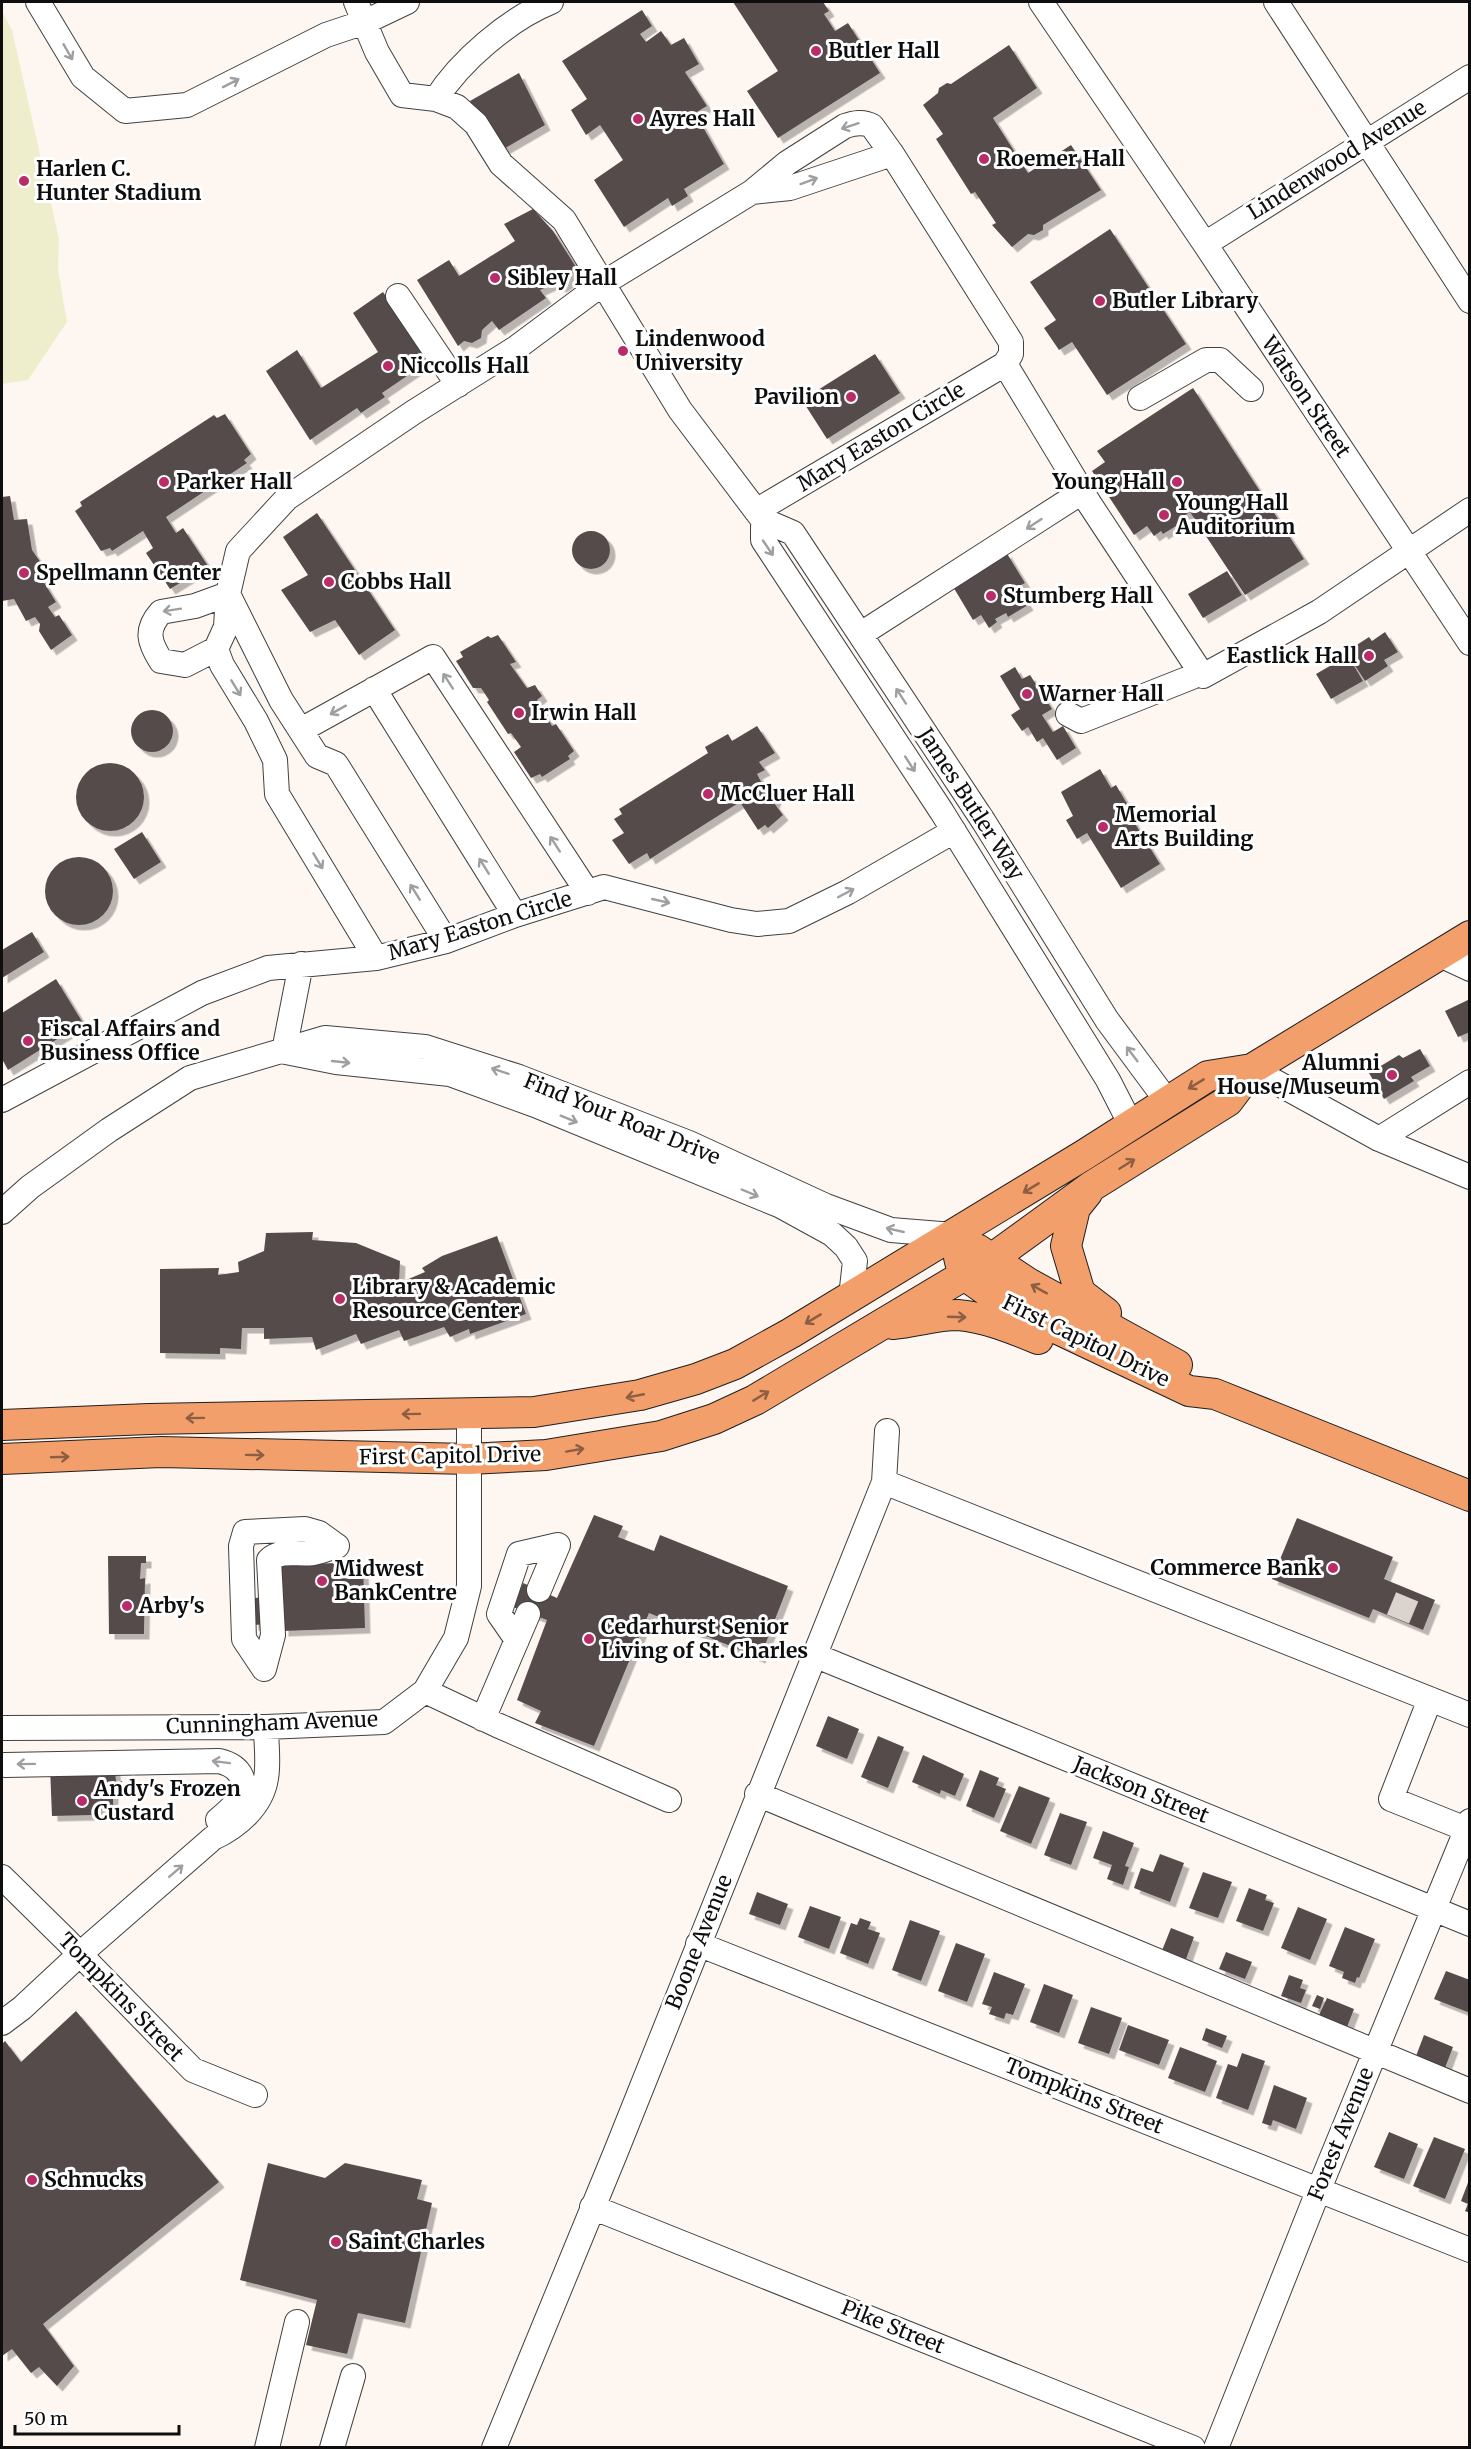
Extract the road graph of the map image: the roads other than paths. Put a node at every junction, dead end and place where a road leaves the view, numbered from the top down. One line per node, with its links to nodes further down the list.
1 (38, 2): 6 (street, one-way to 6)
2 (407, 2): 6 (street)
3 (551, 2): 8 (street)
4 (1041, 2): 12 (street, Watson Street)
5 (1276, 2): 9 (street)
6 (361, 12): 8 (street, James Butler Way)
7 (1470, 76): 9 (street, Lindenwood Avenue)
8 (436, 99): 13 (street, James Butler Way)
9 (1365, 141): 12 (street, Lindenwood Avenue); 15 (street)
10 (892, 154): 11 (street, one-way to 10); 11 (street, one-way to 11); 16 (street)
11 (752, 192): 13 (street)
12 (1205, 244): 23 (street, Watson Street)
13 (602, 284): 17 (street); 22 (street, James Butler Way)
14 (398, 296): 17 (street)
15 (1468, 297)
16 (1005, 364): 20 (street); 22 (street, Mary Easton Circle)
17 (458, 385): 24 (street)
18 (1251, 390): 19 (street)
19 (1140, 398)
20 (1082, 492): 23 (street); 25 (street, one-way to 25)
21 (1470, 510): 23 (street)
22 (760, 516): 25 (street, James Butler Way); 32 (street, James Butler Way, one-way to 32)
23 (1408, 549): 26 (street, Watson Street)
24 (228, 594): 27 (street); 27 (street, one-way to 27); 31 (street)
25 (861, 634): 45 (street, James Butler Way, one-way to 25)
26 (1470, 643)
27 (216, 649): 38 (street, Mary Easton Circle, one-way to 38)
28 (1192, 677): 30 (street)
29 (375, 689): 31 (street, one-way to 31); 33 (street, one-way to 29); 34 (street, one-way to 29)
30 (1068, 714)
31 (301, 730): 36 (street, one-way to 31)
32 (954, 831): 33 (street, Mary Easton Circle, one-way to 32); 46 (street, James Butler Way)
33 (588, 892): 34 (street, Mary Easton Circle)
34 (515, 915): 36 (street, Mary Easton Circle)
35 (1470, 936): 37 (main road)
36 (446, 941): 38 (street, Mary Easton Circle)
37 (1440, 955): 40 (street); 42 (main road)
38 (376, 958): 39 (street)
39 (301, 964): 41 (street); 44 (street)
40 (1470, 969)
41 (284, 1052): 50 (street, Find Your Roar Drive); 51 (street, Find Your Roar Drive, one-way to 41); 54 (street, Find Your Roar Drive, one-way to 54)
42 (1252, 1069): 45 (main road, one-way to 45); 47 (street); 49 (main road, one-way to 42)
43 (1470, 1082): 47 (street)
44 (2, 1100)
45 (1167, 1101): 46 (main road)
46 (1131, 1125): 51 (main road, one-way to 51)
47 (1378, 1139): 48 (street)
48 (1470, 1177)
49 (1092, 1186): 52 (main road); 56 (main road)
50 (2, 1212)
51 (953, 1235): 52 (main road, First Capitol Drive); 53 (main road); 54 (main road, First Capitol Drive)
52 (993, 1258): 53 (main road, First Capitol Drive); 56 (main road, First Capitol Drive, one-way to 52)
53 (963, 1274): 55 (main road, First Capitol Drive); 57 (main road, First Capitol Drive)
54 (851, 1297): 58 (main road, First Capitol Drive, one-way to 58)
55 (878, 1325): 57 (main road, one-way to 57); 62 (main road, First Capitol Drive, one-way to 55)
56 (1163, 1357): 57 (main road, First Capitol Drive)
57 (1202, 1393): 64 (main road, First Capitol Drive)
58 (469, 1413): 59 (main road, First Capitol Drive, one-way to 59); 62 (street, Cunningham Avenue)
59 (2, 1425)
60 (887, 1431): 63 (street, Boone Avenue)
61 (2, 1459): 62 (main road, First Capitol Drive, one-way to 62)
62 (469, 1459): 70 (street, Cunningham Avenue)
63 (884, 1482): 68 (street, Boone Avenue); 71 (street)
64 (1470, 1496)
65 (539, 1590): 67 (street)
66 (528, 1614): 67 (street)
67 (517, 1640): 73 (street)
68 (814, 1655): 77 (street, Boone Avenue); 82 (street, Jackson Street)
69 (264, 1669): 69 (street)
70 (425, 1690): 73 (street); 74 (street, Cunningham Avenue)
71 (1430, 1699): 72 (street); 79 (street)
72 (1470, 1715)
73 (483, 1719): 78 (street)
74 (266, 1727): 75 (street, Cunningham Avenue); 85 (street, one-way to 74)
75 (2, 1728)
76 (5, 1765): 80 (street, one-way to 76)
77 (757, 1794): 84 (street, Boone Avenue); 87 (street)
78 (669, 1800)
79 (1468, 1825): 82 (street, Forest Avenue)
80 (204, 1834)
81 (2, 1877): 85 (street, Tompkins Street)
82 (1432, 1910): 83 (street, Jackson Street); 87 (street, Forest Avenue)
83 (1470, 1924)
84 (698, 1944): 90 (street, Tompkins Street); 91 (street, Boone Avenue)
85 (80, 1954): 86 (street); 89 (street, Tompkins Street)
86 (2, 2023)
87 (1374, 2052): 88 (street); 90 (street, Forest Avenue)
88 (1470, 2091)
89 (255, 2095)
90 (1319, 2189): 92 (street, Tompkins Street); 99 (street, Forest Avenue)
91 (592, 2207): 97 (street, Boone Avenue); 98 (street, Pike Street)
92 (1470, 2250)
93 (297, 2322): 95 (street)
94 (353, 2376): 96 (street)
95 (267, 2448)
96 (332, 2448)
97 (494, 2448)
98 (1193, 2448)
99 (1216, 2448)

